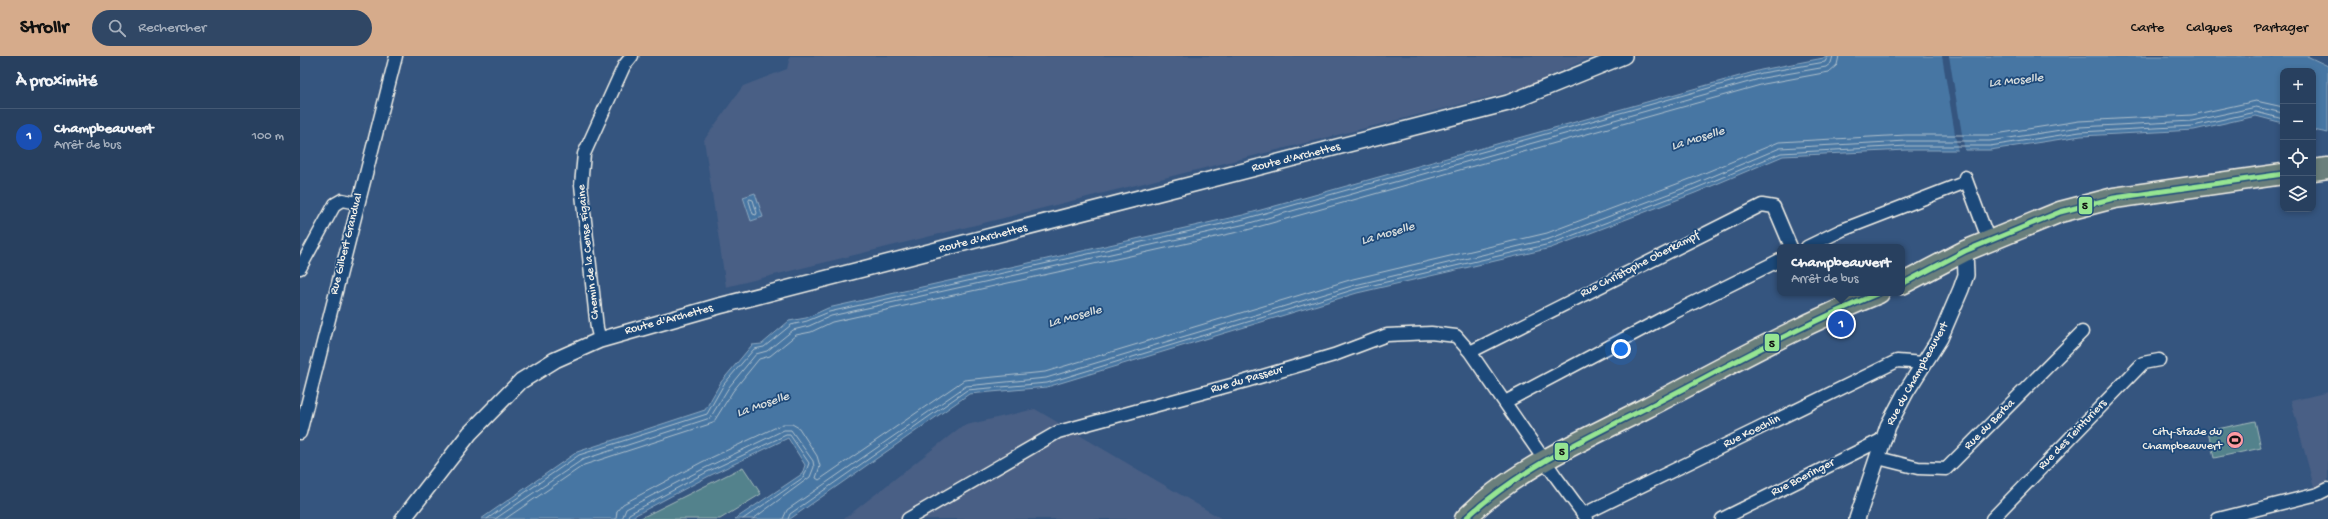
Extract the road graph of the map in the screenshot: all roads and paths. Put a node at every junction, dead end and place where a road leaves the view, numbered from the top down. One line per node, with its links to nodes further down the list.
1 (396, 56): 7 (street, Rue Gilbert Grandval)
2 (632, 56): 17 (street, Chemin de la Cense Figaine)
3 (1624, 56): 17 (street, Route d'Archettes)
4 (2328, 168): 5 (main road)
5 (2316, 170)
6 (2280, 174): 8 (main road)
7 (357, 203): 13 (street); 22 (street, Rue Gilbert Grandval)
8 (1988, 241): 10 (street); 11 (main road)
9 (1790, 244): 18 (street, Rue Christophe Oberkampf)
10 (1813, 244)
11 (1965, 251): 14 (main road); 20 (street, Rue du Champbeauvert)
12 (1777, 261): 21 (street)
13 (300, 268)
14 (1905, 282)
15 (1873, 296): 25 (main road)
16 (2082, 332): 24 (street, Rue du Berba)
17 (600, 340): 28 (street, Route d'Archettes)
18 (1470, 352): 21 (street, Rue du Passeur); 29 (street, Rue du Passeur)
19 (2159, 360): 33 (street, Rue des Teinturiers)
20 (1924, 363): 23 (street, Rue du Champbeauvert); 27 (street, Rue Koechlin)
21 (1505, 402): 25 (street, Rue du Passeur)
22 (300, 433)
23 (1885, 438): 24 (street, Rue du Champbeauvert); 31 (street, Rue Boeringer)
24 (1878, 458): 32 (street, Rue du Champbeauvert)
25 (1545, 460): 27 (street, Rue du Passeur); 30 (main road)
26 (2328, 489): 34 (street)
27 (1586, 517)
28 (403, 519)
29 (908, 519)
30 (1465, 519)
31 (1722, 519)
32 (1857, 519)
33 (1992, 519)
34 (2218, 519)

